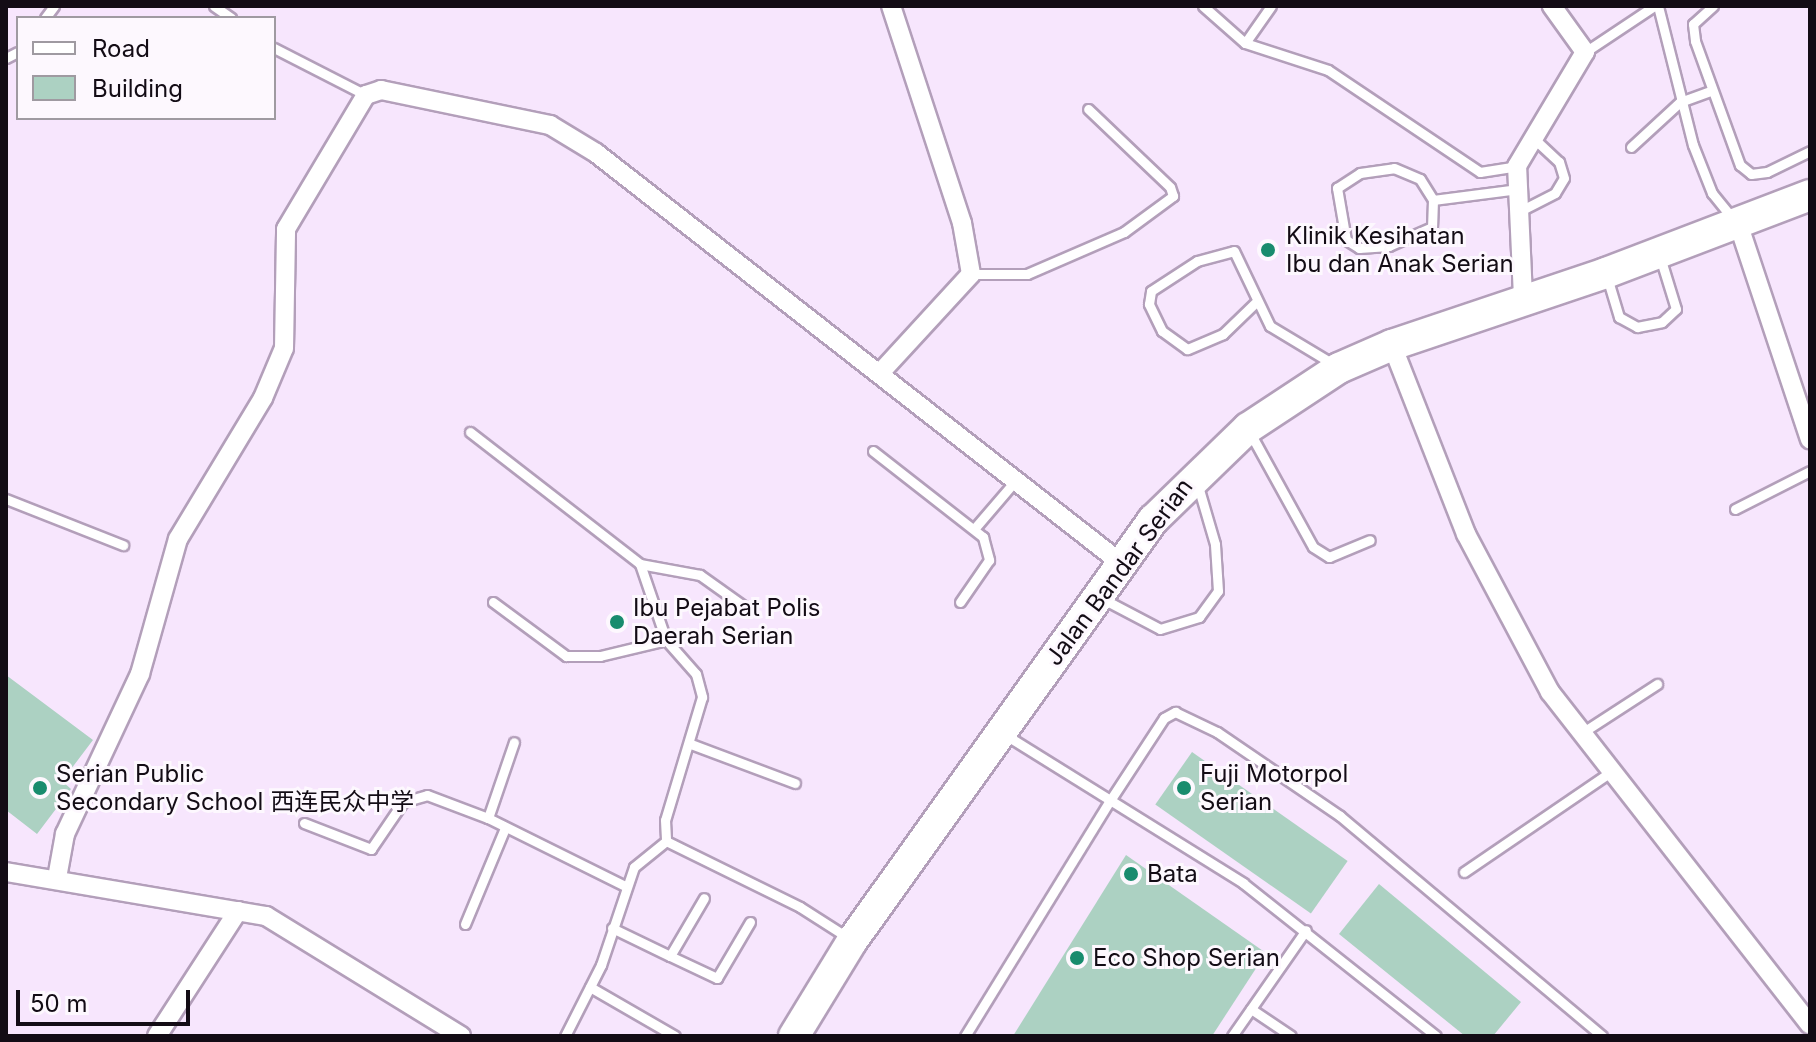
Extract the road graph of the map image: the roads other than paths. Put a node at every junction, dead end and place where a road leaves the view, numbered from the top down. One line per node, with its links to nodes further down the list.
1 (891, 6): 25 (street)
2 (1203, 6): 7 (lane)
3 (1271, 6): 7 (lane)
4 (1552, 6): 9 (street)
5 (1656, 6): 9 (lane); 12 (lane)
6 (1713, 6): 10 (lane)
7 (1245, 43): 17 (lane)
8 (276, 49): 11 (lane)
9 (1585, 52): 14 (street)
10 (1711, 91): 12 (lane); 16 (lane)
11 (366, 95): 30 (street); 64 (street)
12 (1680, 102): 15 (lane); 22 (lane)
13 (1088, 109): 25 (lane)
14 (1533, 138): 17 (street); 21 (lane)
15 (1631, 147)
16 (1810, 151)
17 (1517, 166): 18 (street)
18 (1518, 189): 20 (lane); 21 (street)
19 (1810, 195): 22 (main road, Jalan Bandar Serian)
20 (1433, 200): 20 (lane)
21 (1519, 212): 26 (street)
22 (1738, 223): 23 (main road, Jalan Bandar Serian); 33 (street)
23 (1659, 253): 24 (main road, Jalan Bandar Serian); 24 (lane)
24 (1606, 273): 26 (main road, Jalan Bandar Serian)
25 (971, 274): 30 (street)
26 (1523, 297): 28 (main road, Jalan Bandar Serian)
27 (1255, 303): 27 (lane); 29 (lane)
28 (1392, 345): 29 (main road, Jalan Bandar Serian); 52 (street)
29 (1339, 368): 31 (main road, Jalan Bandar Serian)
30 (880, 373): 37 (street)
31 (1248, 428): 36 (main road, Jalan Bandar Serian); 41 (lane)
32 (470, 432): 44 (lane)
33 (1810, 439)
34 (873, 451): 40 (lane)
35 (1810, 471): 39 (lane)
36 (1195, 472): 43 (main road, Jalan Bandar Serian); 45 (lane)
37 (1016, 480): 40 (lane); 43 (street)
38 (6, 499): 42 (lane)
39 (1735, 509)
40 (974, 529): 47 (lane)
41 (1370, 540)
42 (123, 545)
43 (1121, 563): 45 (main road, Jalan Bandar Serian)
44 (640, 564): 48 (lane); 49 (lane)
45 (1096, 596): 51 (main road, Jalan Bandar Serian)
46 (493, 602): 49 (lane)
47 (960, 602)
48 (749, 610)
49 (666, 640): 54 (lane)
50 (1657, 684): 52 (lane)
51 (1001, 732): 57 (lane); 72 (main road, Jalan Bandar Serian)
52 (1580, 734): 55 (street)
53 (514, 742): 58 (lane)
54 (691, 744): 56 (lane); 61 (lane)
55 (1609, 773): 63 (lane); 76 (street)
56 (795, 783)
57 (1111, 799): 71 (lane); 82 (lane); 86 (lane)
58 (488, 818): 59 (lane); 60 (lane)
59 (304, 823)
60 (505, 828): 65 (lane); 69 (lane)
61 (666, 841): 65 (lane); 72 (lane)
62 (6, 872): 64 (street)
63 (1464, 872)
64 (57, 878): 67 (street)
65 (625, 886): 70 (lane)
66 (704, 898): 73 (lane)
67 (238, 911): 77 (street); 78 (street)
68 (750, 922): 73 (lane)
69 (465, 924)
70 (612, 928): 73 (lane); 74 (lane)
71 (1306, 930): 75 (lane); 85 (lane)
72 (852, 941): 81 (main road, Jalan Bandar Serian)
73 (670, 956)
74 (590, 987): 79 (lane); 80 (lane)
75 (1251, 1009): 83 (lane); 84 (lane)
76 (1810, 1025)
77 (157, 1036)
78 (461, 1036)
79 (565, 1036)
80 (675, 1036)
81 (794, 1036)
82 (965, 1036)
83 (1232, 1036)
84 (1291, 1036)
85 (1436, 1036)
86 (1602, 1036)

